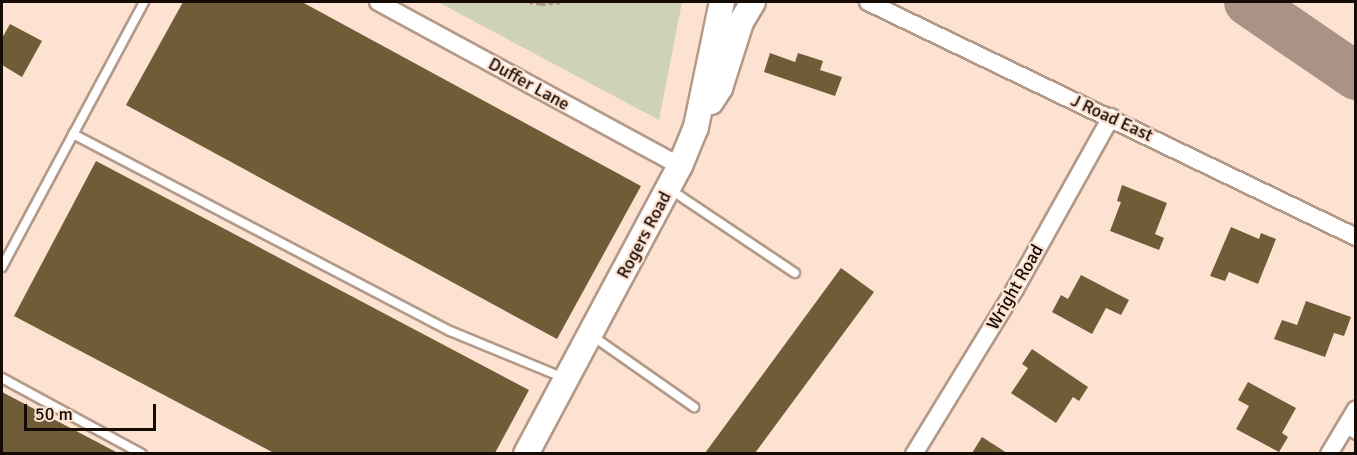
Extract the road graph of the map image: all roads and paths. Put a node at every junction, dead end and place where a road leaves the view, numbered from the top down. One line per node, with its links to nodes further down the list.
1 (144, 2): 10 (lane)
2 (378, 2): 11 (street, Duffer Lane)
3 (529, 2): 4 (path)
4 (562, 2)
5 (722, 2): 9 (street, Rogers Road)
6 (753, 2): 9 (street)
7 (868, 2): 8 (street, J Road East)
8 (1111, 117): 13 (street, J Road East); 24 (street, Wright Road)
9 (696, 127): 11 (street, Rogers Road)
10 (73, 134): 14 (lane); 18 (lane)
11 (680, 166): 12 (street, Rogers Road)
12 (669, 189): 15 (lane); 16 (street, Rogers Road)
13 (1356, 237)
14 (2, 267)
15 (795, 273)
16 (591, 335): 18 (street, Rogers Road); 19 (lane)
17 (2, 378): 22 (lane)
18 (567, 379): 23 (street, Rogers Road)
19 (694, 407)
20 (1356, 409): 21 (street)
21 (1350, 431): 25 (street)
22 (142, 453)
23 (526, 453)
24 (914, 453)
25 (1329, 453)

